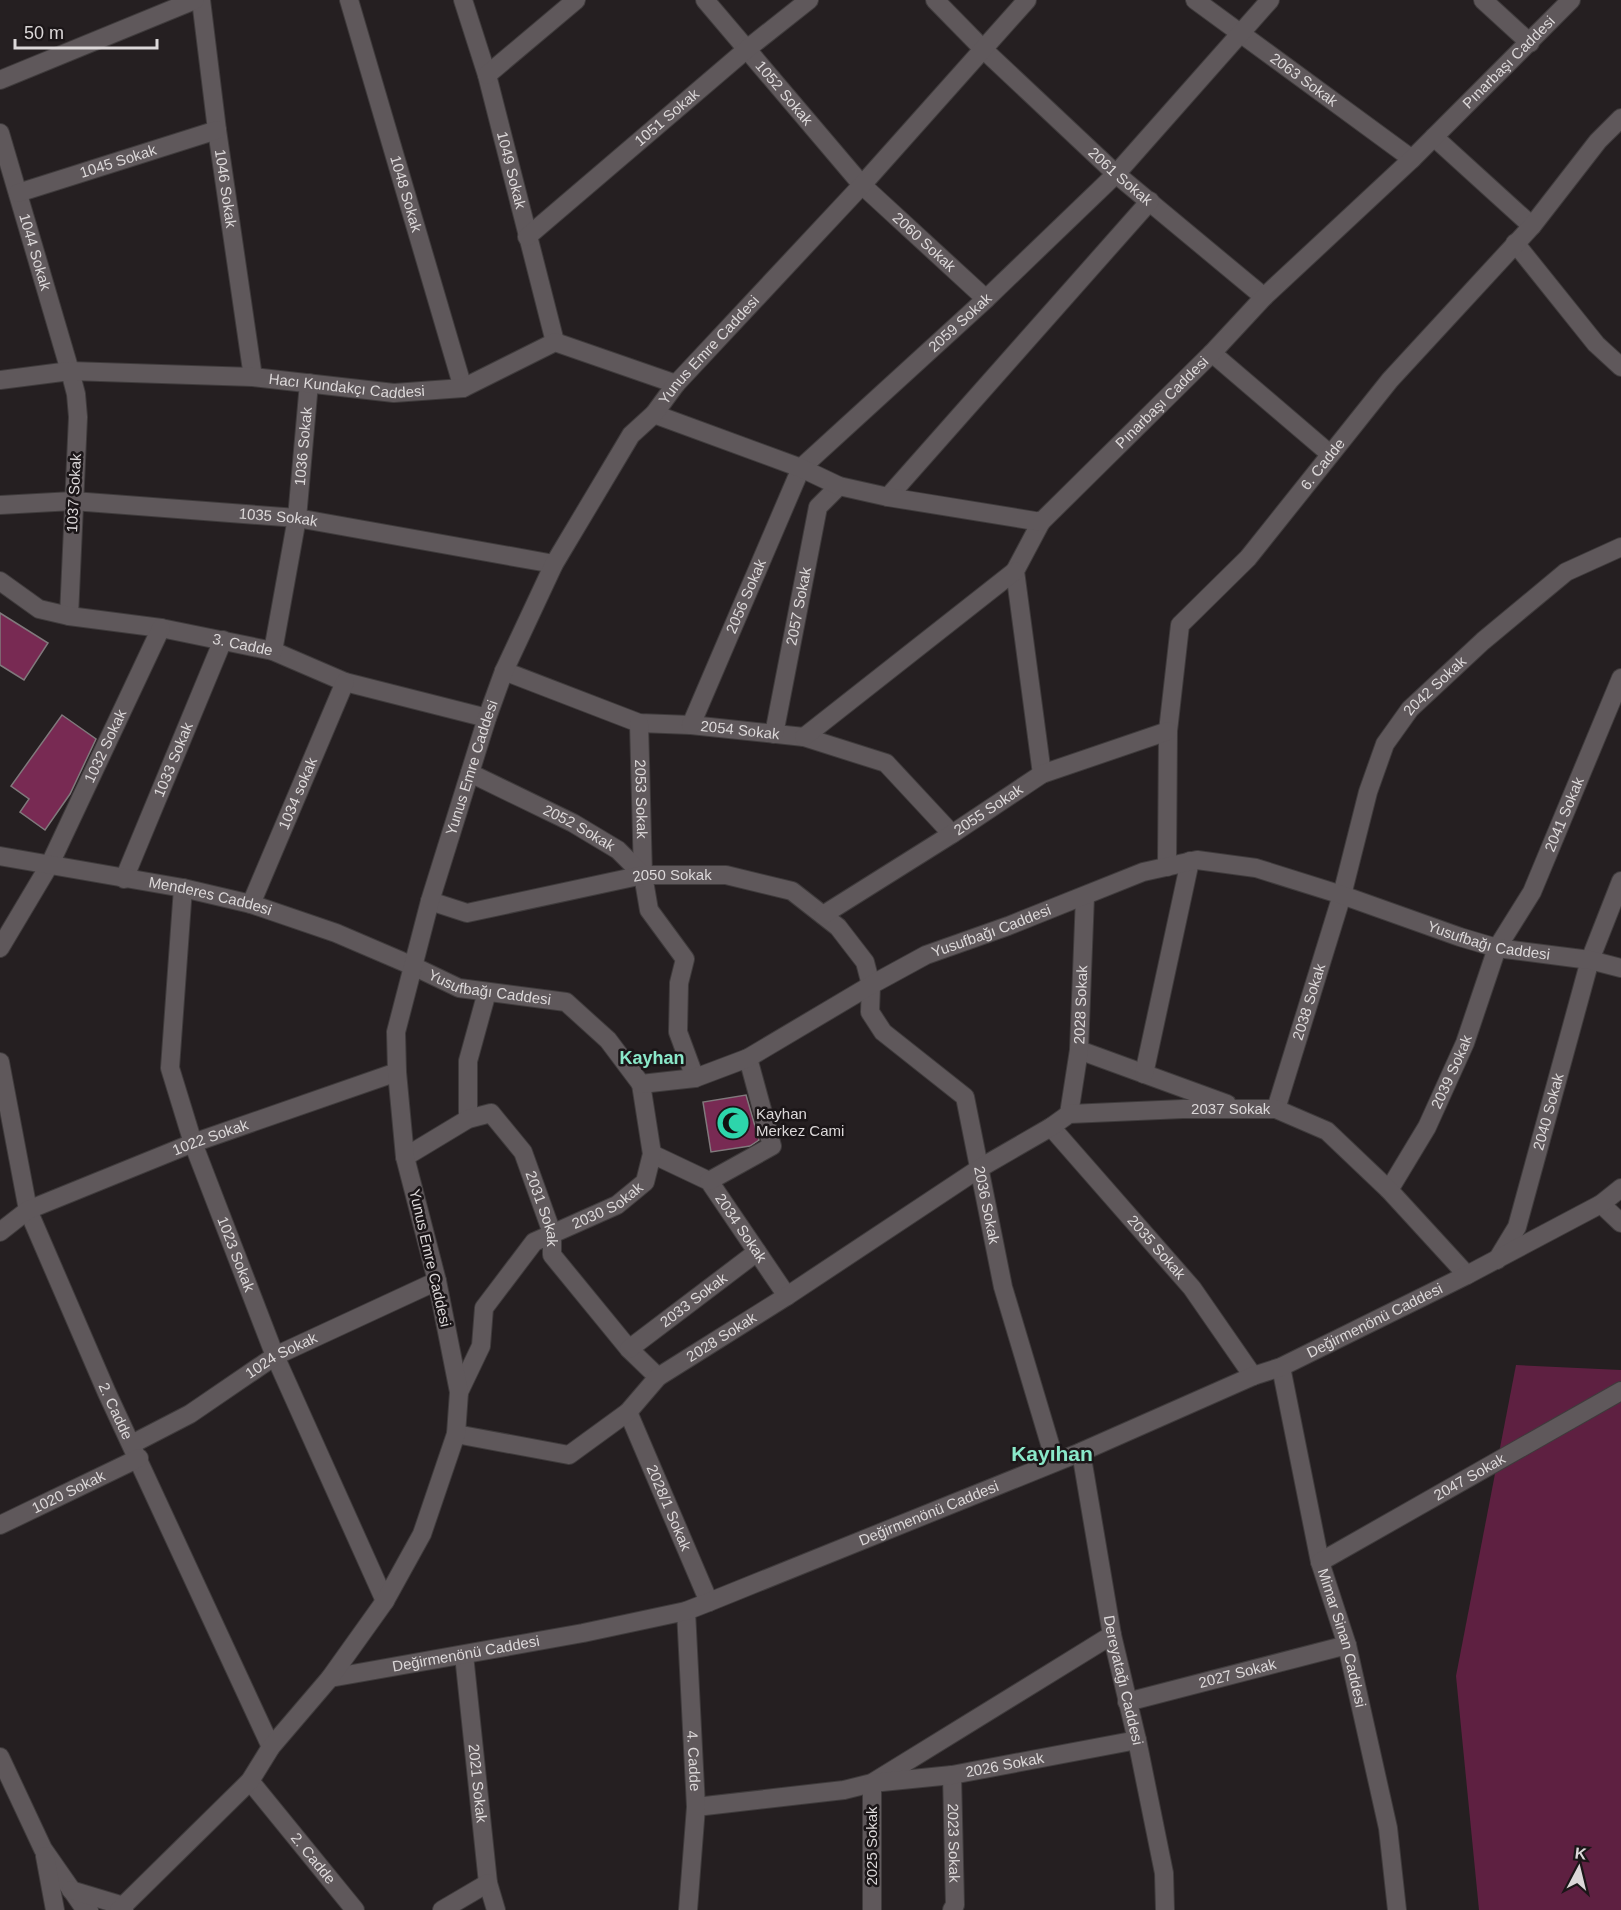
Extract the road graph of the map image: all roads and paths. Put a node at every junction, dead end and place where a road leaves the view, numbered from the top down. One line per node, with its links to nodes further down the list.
1 (195, 0): 19 (street)
2 (201, 0): 21 (street, 1046 Sokak)
3 (349, 0): 42 (street, 1048 Sokak)
4 (464, 0): 18 (street, 1049 Sokak)
5 (576, 0): 18 (street)
6 (705, 0): 16 (street, 1052 Sokak)
7 (809, 0): 16 (street, 1051 Sokak)
8 (935, 0): 17 (street, 2061 Sokak)
9 (1027, 0): 17 (street, Yunus Emre Caddesi)
10 (1195, 0): 14 (street, 2063 Sokak)
11 (1270, 0): 14 (street, 2059 Sokak)
12 (1483, 0): 15 (street)
13 (1571, 0): 15 (street, Pınarbaşı Caddesi)
14 (1240, 33): 24 (street, 2063 Sokak); 25 (street, 2059 Sokak)
15 (1530, 43): 23 (street, Pınarbaşı Caddesi)
16 (747, 49): 26 (street, 1052 Sokak); 30 (street, 1051 Sokak)
17 (982, 49): 25 (street, 2061 Sokak); 26 (street, Yunus Emre Caddesi)
18 (487, 75): 30 (street, 1049 Sokak)
19 (0, 80)
20 (1621, 118): 29 (street, 6. Cadde)
21 (217, 129): 27 (street, 1045 Sokak); 38 (street, 1046 Sokak)
22 (0, 133): 27 (street, 1044 Sokak)
23 (1434, 137): 24 (street, Pınarbaşı Caddesi); 29 (street)
24 (1412, 159): 32 (street, Pınarbaşı Caddesi)
25 (1116, 174): 28 (street, 2061 Sokak); 33 (street, 2059 Sokak)
26 (862, 185): 33 (street, 2060 Sokak); 41 (street, Yunus Emre Caddesi)
27 (18, 193): 37 (street, 1044 Sokak)
28 (1150, 201): 32 (street, 2061 Sokak); 47 (street)
29 (1532, 226): 31 (street, 6. Cadde)
30 (527, 237): 34 (street, 1049 Sokak)
31 (1515, 243): 36 (street); 44 (street, 6. Cadde)
32 (1264, 297): 35 (street, Pınarbaşı Caddesi)
33 (986, 299): 45 (street, 2059 Sokak)
34 (555, 342): 41 (street); 42 (street, Hacı Kundakçı Caddesi)
35 (1212, 353): 44 (street); 51 (street, Pınarbaşı Caddesi)
36 (1621, 367)
37 (70, 371): 38 (street, Hacı Kundakçı Caddesi); 39 (street, Hacı Kundakçı Caddesi); 48 (street, 1037 Sokak)
38 (253, 377): 40 (street, Hacı Kundakçı Caddesi)
39 (0, 380)
40 (309, 384): 42 (street, Hacı Kundakçı Caddesi); 50 (street, 1036 Sokak)
41 (676, 384): 43 (street, Yunus Emre Caddesi)
42 (462, 388)
43 (654, 414): 45 (street); 53 (street, Yunus Emre Caddesi)
44 (1330, 454): 66 (street, 6. Cadde)
45 (801, 468): 46 (street); 65 (street, 2056 Sokak)
46 (840, 486): 47 (street); 67 (street, 2057 Sokak)
47 (888, 497): 51 (street)
48 (73, 501): 49 (street, 1035 Sokak); 50 (street, 1035 Sokak); 56 (street, 1037 Sokak)
49 (0, 505)
50 (297, 518): 53 (street, 1035 Sokak); 59 (street, 1036 Sokak)
51 (1041, 522): 54 (street, Pınarbaşı Caddesi)
52 (1621, 547): 80 (street, 2042 Sokak)
53 (554, 564): 60 (street, Yunus Emre Caddesi)
54 (1015, 572): 68 (street); 70 (street)
55 (0, 581): 56 (street, 3. Cadde)
56 (69, 616): 57 (street, 3. Cadde)
57 (161, 628): 58 (street, 3. Cadde); 74 (street, 1032 Sokak)
58 (223, 640): 59 (street, 3. Cadde); 77 (street, 1033 Sokak)
59 (273, 651): 62 (street, 3. Cadde)
60 (504, 670): 63 (street, Yunus Emre Caddesi); 64 (street, 2054 Sokak)
61 (1621, 678): 86 (street, 2041 Sokak)
62 (345, 682): 63 (street, 3. Cadde); 83 (street, 1034 sokak)
63 (487, 718): 69 (street, Yunus Emre Caddesi)
64 (639, 723): 65 (street, 2054 Sokak); 76 (street, 2053 Sokak)
65 (690, 725): 67 (street, 2054 Sokak)
66 (1168, 731): 70 (street, 2055 Sokak); 75 (street, 6. Cadde)
67 (774, 734): 68 (street, 2054 Sokak)
68 (804, 737): 71 (street, 2054 Sokak)
69 (470, 773): 76 (street, 2052 Sokak); 82 (street, Yunus Emre Caddesi)
70 (1042, 774): 71 (street, 2055 Sokak)
71 (952, 834): 84 (street, 2055 Sokak)
72 (0, 856): 74 (street, Menderes Caddesi)
73 (1190, 861): 75 (street, Yusufbağı Caddesi); 80 (street, Yusufbağı Caddesi); 96 (street)
74 (50, 864): 77 (street, Menderes Caddesi); 85 (street, 1032 Sokak)
75 (1167, 867): 81 (street, Yusufbağı Caddesi)
76 (644, 875): 82 (street, 2050 Sokak); 84 (street, 2050 Sokak); 97 (street)
77 (124, 879): 79 (street, Menderes Caddesi)
78 (1621, 881): 87 (street, 2040 Sokak)
79 (183, 888): 83 (street, Menderes Caddesi); 104 (street, 1023 Sokak)
80 (1342, 895): 86 (street, Yusufbağı Caddesi); 100 (street, 2038 Sokak)
81 (1085, 896): 90 (street, Yusufbağı Caddesi); 92 (street, 2028 Sokak)
82 (430, 901): 88 (street, Yunus Emre Caddesi)
83 (251, 904): 88 (street, Menderes Caddesi)
84 (823, 915): 90 (street, 2050 Sokak)
85 (0, 948)
86 (1497, 948): 87 (street, Yusufbağı Caddesi); 110 (street, 2039 Sokak)
87 (1590, 960): 89 (street, Yusufbağı Caddesi); 117 (street, 2040 Sokak)
88 (413, 966): 91 (street, Yusufbağı Caddesi); 95 (street, Yunus Emre Caddesi)
89 (1621, 968)
90 (870, 985): 93 (street, Yusufbağı Caddesi); 107 (street, 2036 Sokak)
91 (487, 992): 98 (street, Yusufbağı Caddesi); 102 (street)
92 (1079, 1050): 96 (street); 101 (street, 2028 Sokak)
93 (748, 1058): 97 (street, Yusufbağı Caddesi); 108 (street)
94 (0, 1062): 112 (street, 2. Cadde)
95 (398, 1072): 104 (street, 1022 Sokak); 106 (street, Yunus Emre Caddesi)
96 (1144, 1074): 99 (street)
97 (695, 1078): 98 (street, Yusufbağı Caddesi)
98 (641, 1084): 105 (street, 2030 Sokak)
99 (1238, 1108): 100 (street, 2037 Sokak); 101 (street, 2037 Sokak)
100 (1275, 1109): 110 (street, 2037 Sokak)
101 (1069, 1114): 103 (street)
102 (468, 1119): 106 (street, 2031 Sokak); 115 (street, 2031 Sokak)
103 (1051, 1126): 107 (street); 124 (street, 2035 Sokak)
104 (193, 1143): 112 (street, 1022 Sokak); 122 (street, 1023 Sokak)
105 (652, 1154): 108 (street, 2034 Sokak); 115 (street, 2030 Sokak)
106 (405, 1157): 119 (street, Yunus Emre Caddesi)
107 (980, 1168): 120 (street, 2028 Sokak); 132 (street, 2036 Sokak)
108 (709, 1181): 116 (street, 2034 Sokak)
109 (1621, 1188): 111 (street, Değirmenönü Caddesi)
110 (1389, 1190): 118 (street, 2037 Sokak)
111 (1601, 1204): 113 (street); 117 (street, Değirmenönü Caddesi)
112 (28, 1210): 114 (street, 1022 Sokak); 130 (street, 2. Cadde)
113 (1621, 1223)
114 (0, 1232)
115 (552, 1233): 121 (street, 2031 Sokak); 127 (street, 2030 Sokak)
116 (757, 1252): 120 (street, 2034 Sokak); 121 (street, 2033 Sokak)
117 (1497, 1260): 118 (street, Değirmenönü Caddesi)
118 (1467, 1275): 123 (street, Değirmenönü Caddesi)
119 (437, 1281): 122 (street, 1024 Sokak); 127 (street, Yunus Emre Caddesi)
120 (788, 1296): 125 (street, 2028 Sokak)
121 (629, 1349): 125 (street, 2031 Sokak)
122 (275, 1356): 130 (street, 1024 Sokak); 135 (street, 1023 Sokak)
123 (1281, 1367): 124 (street, Değirmenönü Caddesi); 134 (street, Mimar Sinan Caddesi)
124 (1253, 1376): 131 (street, Değirmenönü Caddesi)
125 (658, 1377): 128 (street, 2028 Sokak)
126 (1621, 1391): 134 (street, 2047 Sokak)
127 (459, 1392): 129 (street, Yunus Emre Caddesi)
128 (628, 1412): 129 (street, 2028 Sokak); 136 (street, 2028/1 Sokak)
129 (456, 1434): 135 (street, Yunus Emre Caddesi)
130 (136, 1451): 133 (street, 1020 Sokak); 144 (street, 2. Cadde)
131 (1081, 1452): 132 (street, Değirmenönü Caddesi); 138 (street, Dereyatağı Caddesi)
132 (1055, 1461): 136 (street, Değirmenönü Caddesi)
133 (0, 1525)
134 (1320, 1562): 139 (street, Mimar Sinan Caddesi)
135 (385, 1601): 141 (street, Yunus Emre Caddesi)
136 (709, 1602): 137 (street, Değirmenönü Caddesi)
137 (686, 1611): 140 (street, Değirmenönü Caddesi); 149 (street, 4. Cadde)
138 (1112, 1635): 142 (street, Dereyatağı Caddesi); 148 (street)
139 (1347, 1645): 142 (street, 2027 Sokak); 163 (street, Mimar Sinan Caddesi)
140 (464, 1655): 141 (street, Değirmenönü Caddesi); 151 (street, 2021 Sokak)
141 (330, 1678): 144 (street, Yunus Emre Caddesi)
142 (1127, 1702): 143 (street, Dereyatağı Caddesi)
143 (1137, 1740): 146 (street, 2026 Sokak); 162 (street, Dereyatağı Caddesi)
144 (271, 1747): 147 (street, Yunus Emre Caddesi)
145 (0, 1757): 150 (street)
146 (952, 1775): 148 (street, 2026 Sokak); 161 (street, 2023 Sokak)
147 (250, 1781): 153 (street, Yunus Emre Caddesi); 156 (street, 2. Cadde)
148 (872, 1783): 149 (street); 160 (street, 2025 Sokak)
149 (696, 1807): 159 (street, 4. Cadde)
150 (43, 1849): 152 (street); 154 (street)
151 (488, 1883): 157 (street); 158 (street, 2021 Sokak)
152 (71, 1890): 153 (street); 155 (street)
153 (122, 1909)
154 (55, 1910)
155 (85, 1910)
156 (355, 1910)
157 (442, 1910)
158 (496, 1910)
159 (688, 1910)
160 (872, 1910)
161 (952, 1910)
162 (1165, 1910)
163 (1397, 1910)

